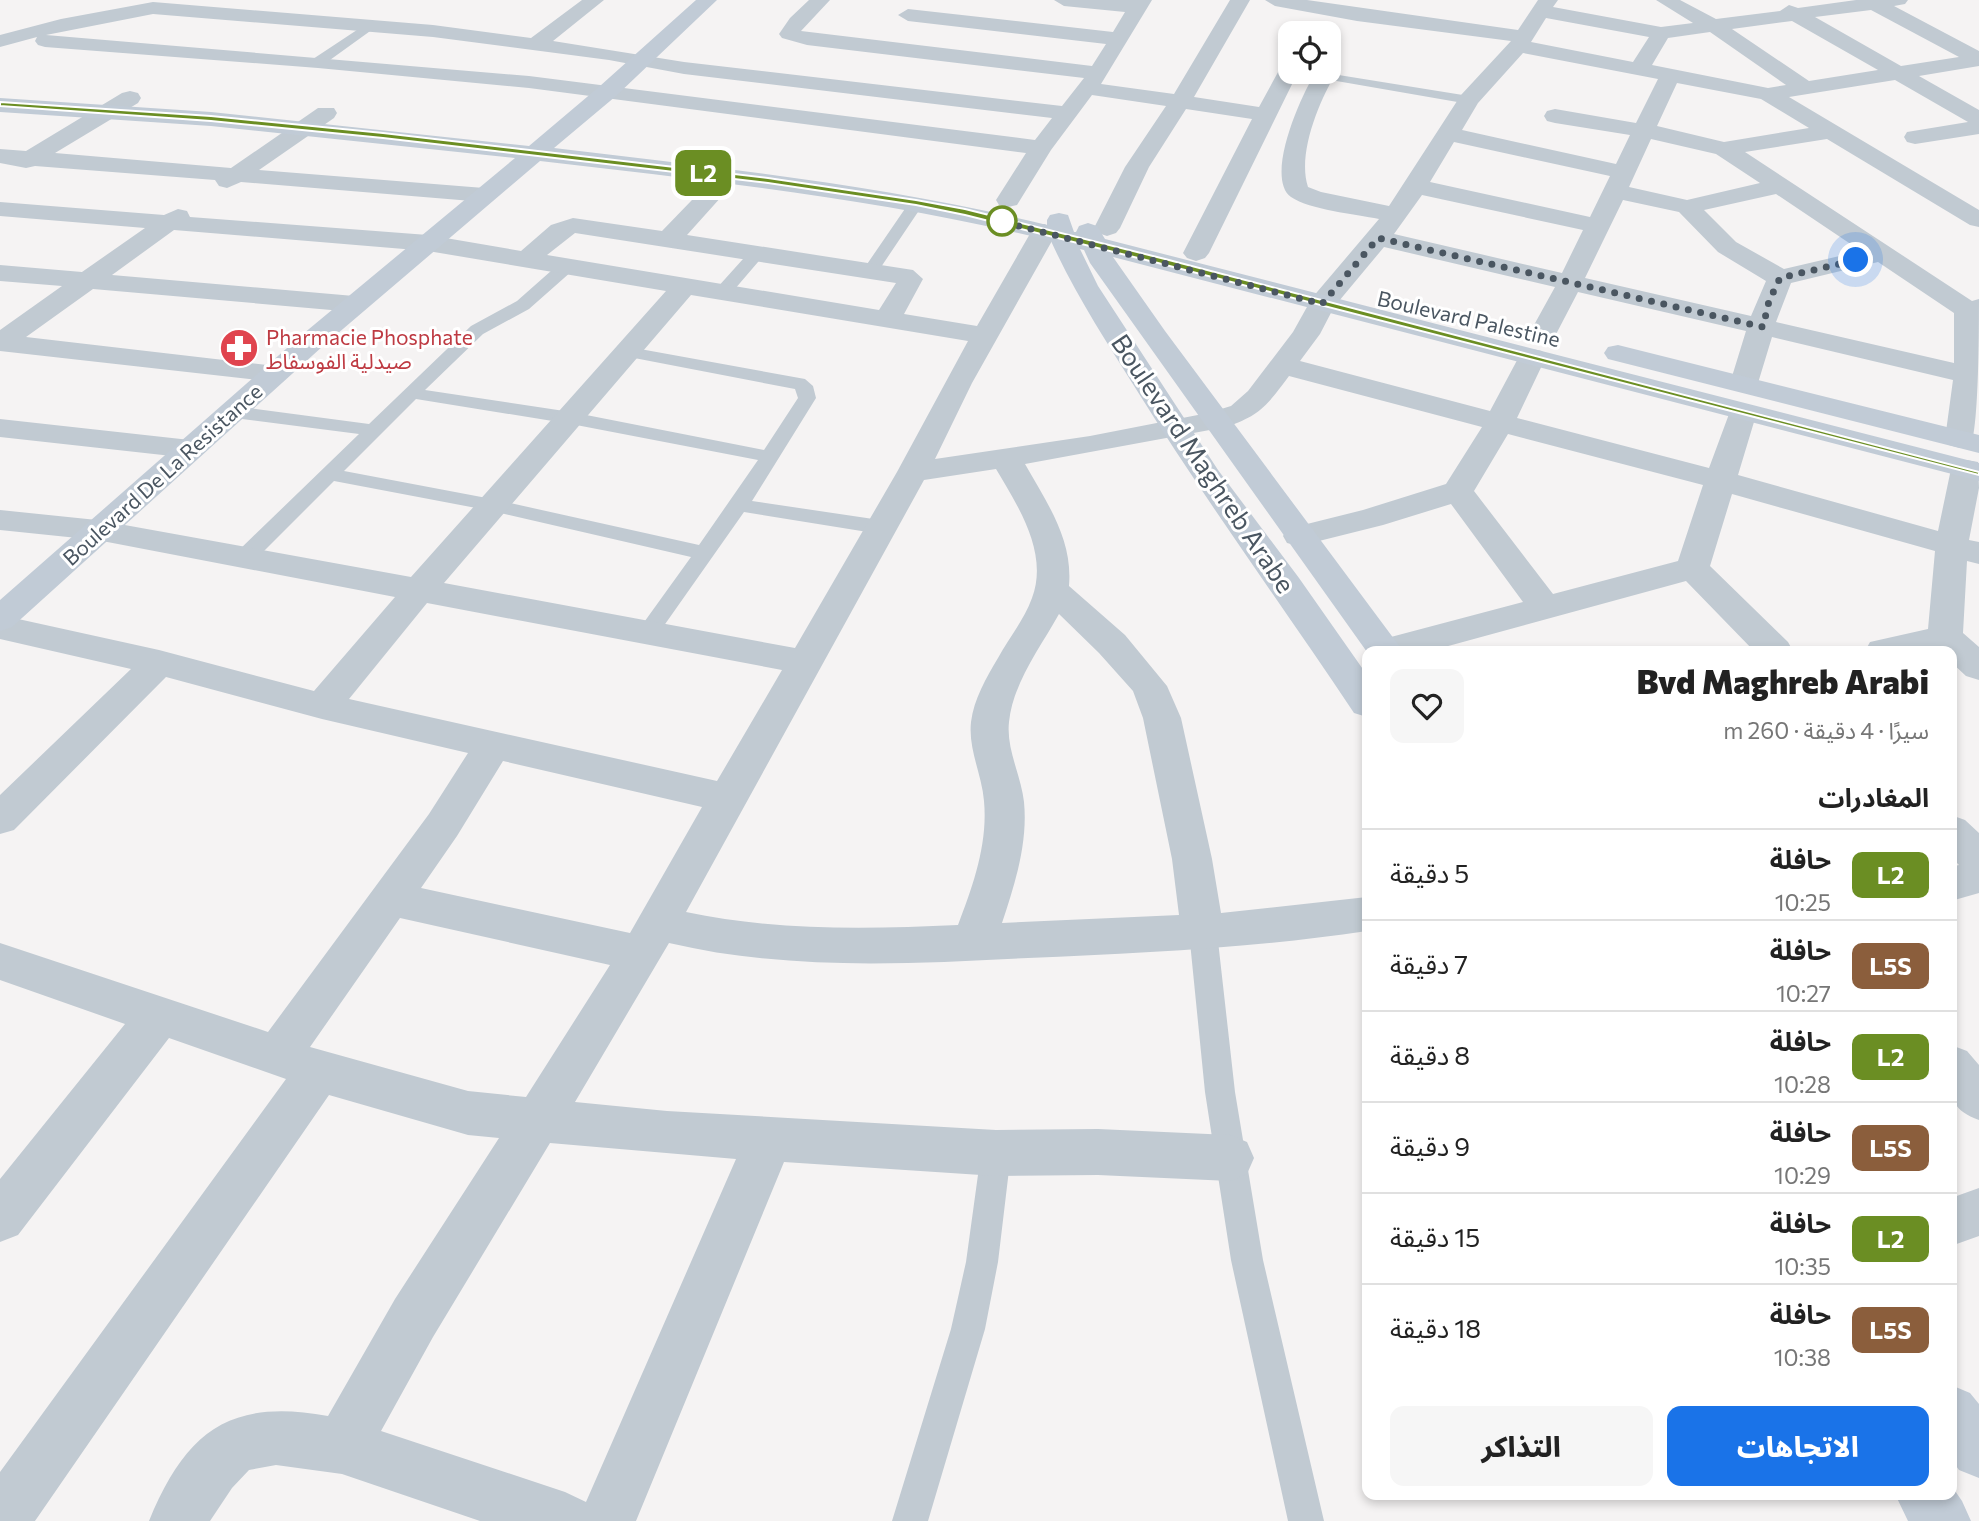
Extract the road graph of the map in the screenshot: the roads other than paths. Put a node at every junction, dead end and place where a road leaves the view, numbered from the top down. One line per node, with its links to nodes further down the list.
1 (707, 0): 31 (street, Boulevard De La Resistance)
2 (820, 0): 29 (street)
3 (1064, 0): 13 (street)
4 (1240, 0): 47 (street)
5 (1275, 0): 19 (street)
6 (1666, 0): 21 (street)
7 (1768, 0): 18 (street)
8 (1898, 0): 11 (street)
9 (559, 1): 10 (street)
10 (592, 2): 28 (street)
11 (1870, 2): 18 (street); 30 (street)
12 (156, 4): 20 (street); 24 (street)
13 (1140, 4): 25 (street)
14 (396, 6): 20 (street)
15 (1544, 6): 22 (street); 27 (street)
16 (914, 7): 25 (street); 29 (street)
17 (1401, 10): 19 (street); 27 (street)
18 (1794, 14): 21 (street); 35 (street)
19 (1357, 15): 23 (street)
20 (369, 26): 28 (street); 32 (lane)
21 (1714, 26): 22 (street); 41 (street)
22 (1661, 33): 33 (street)
23 (1344, 35)
24 (35, 36): 26 (street); 32 (street)
25 (1119, 39): 37 (street)
26 (4, 40)
27 (1520, 42): 33 (street); 46 (street)
28 (536, 44): 31 (street)
29 (880, 47): 37 (street); 40 (street)
30 (1979, 60): 35 (street)
31 (642, 61): 40 (street); 43 (street, Boulevard De La Resistance)
32 (318, 62): 43 (street)
33 (1639, 69): 36 (street)
34 (1341, 70): 46 (lane)
35 (1897, 72): 41 (street); 54 (street)
36 (1670, 76): 44 (street); 57 (street)
37 (1092, 81): 47 (street); 51 (street)
38 (1282, 84): 52 (street)
39 (1318, 84): 80 (street)
40 (844, 87): 51 (street)
41 (1804, 87): 44 (street)
42 (0, 91): 45 (street, Boulevard Palestine)
43 (608, 92): 60 (street, Boulevard De La Resistance); 62 (street)
44 (1768, 94): 58 (street)
45 (130, 98): 49 (street); 50 (street, Boulevard Palestine)
46 (1469, 100): 59 (street)
47 (1180, 102): 52 (street); 84 (street)
48 (0, 104): 49 (street, Boulevard Palestine)
49 (108, 112): 56 (street, Boulevard Palestine); 66 (street)
50 (326, 113): 56 (street); 60 (street, Boulevard Palestine)
51 (1068, 113): 62 (street)
52 (1268, 115): 89 (street)
53 (1555, 116): 57 (street)
54 (1979, 119)
55 (1979, 127): 61 (street)
56 (304, 128): 64 (street, Boulevard Palestine); 68 (street)
57 (1643, 131): 63 (street); 70 (street)
58 (1828, 132): 63 (street); 75 (street)
59 (1448, 134): 70 (street); 71 (street)
60 (553, 136): 64 (street, Boulevard De La Resistance); 76 (street, Boulevard Palestine)
61 (1915, 137)
62 (1041, 148): 76 (street)
63 (1724, 149): 72 (street)
64 (532, 153): 69 (street, Boulevard Palestine); 74 (street, Boulevard De La Resistance)
65 (0, 156): 66 (street)
66 (30, 159): 67 (street); 68 (street)
67 (0, 176)
68 (233, 176): 74 (street); 82 (street)
69 (728, 176): 77 (street, Boulevard Palestine); 85 (street)
70 (1618, 182): 78 (street); 83 (street)
71 (1416, 186): 80 (street); 83 (street)
72 (1778, 186): 78 (street); 90 (street)
73 (1979, 190): 75 (street)
74 (484, 195): 87 (street, Boulevard De La Resistance)
75 (1940, 197): 81 (street)
76 (1008, 200): 84 (street, Boulevard Palestine)
77 (916, 203): 84 (street, Boulevard Palestine); 93 (lane)
78 (1687, 207): 95 (street)
79 (0, 209): 82 (street)
80 (1394, 215): 86 (street)
81 (1979, 220)
82 (169, 223): 87 (street); 96 (street)
83 (1598, 226): 97 (street)
84 (1075, 230): 89 (street, Boulevard Palestine); 100 (street, Boulevard Palestine); 105 (street); 116 (street, Boulevard Maghreb Arabe); 119 (street, Boulevard Maghreb Arabe)
85 (670, 238): 88 (street); 91 (street)
86 (1378, 238): 97 (street); 100 (street)
87 (428, 243): 91 (street); 101 (street, Boulevard De La Resistance)
88 (758, 252): 93 (street); 99 (lane)
89 (1196, 253): 100 (street, Boulevard Palestine)
90 (1881, 254): 95 (street); 102 (street)
91 (526, 260): 92 (street)
92 (566, 267): 98 (street); 112 (lane)
93 (871, 270): 103 (street)
94 (0, 272): 96 (street)
95 (1780, 278): 104 (street)
96 (87, 280): 101 (street); 106 (street)
97 (1572, 281): 104 (street); 107 (street)
98 (684, 287): 99 (street); 108 (street)
99 (722, 293): 103 (street)
100 (1329, 296): 107 (street, Boulevard Palestine); 109 (street)
101 (354, 304): 110 (street, Boulevard De La Resistance)
102 (1974, 308): 111 (street)
103 (887, 319): 105 (street)
104 (1763, 327): 111 (street); 113 (street)
105 (985, 336): 125 (street)
106 (0, 343): 110 (street)
107 (1537, 346): 113 (street, Boulevard Palestine); 117 (street)
108 (629, 352): 115 (street); 123 (lane)
109 (1282, 365): 116 (street); 117 (street)
110 (275, 373): 114 (street, Boulevard De La Resistance)
111 (1973, 376): 122 (street)
112 (412, 393): 115 (lane); 120 (lane)
113 (1743, 398): 122 (street, Boulevard Palestine); 127 (street)
114 (234, 412): 120 (lane); 121 (street, Boulevard De La Resistance)
115 (570, 418): 123 (lane); 129 (street)
116 (1215, 421): 119 (street); 134 (street, Boulevard Maghreb Arabe)
117 (1499, 423): 127 (street); 128 (street)
118 (0, 428): 121 (street)
119 (1177, 428): 124 (street); 152 (street, Boulevard Maghreb Arabe)
120 (374, 430): 126 (lane)
121 (190, 449): 133 (street, Boulevard De La Resistance)
122 (1971, 456): 135 (street)
123 (770, 457): 130 (lane)
124 (1007, 460): 125 (street); 139 (street)
125 (913, 472): 132 (street)
126 (329, 474): 129 (lane); 137 (lane)
127 (1719, 480): 135 (street); 138 (street)
128 (1458, 491): 134 (street); 141 (street)
129 (492, 505): 136 (lane); 140 (street)
130 (739, 505): 132 (lane); 136 (lane)
131 (0, 520): 133 (street)
132 (880, 527): 153 (street)
133 (97, 530): 137 (street); 142 (street, Boulevard De La Resistance)
134 (1299, 536): 146 (street, Boulevard Maghreb Arabe)
135 (1966, 549): 145 (street)
136 (705, 553): 144 (lane)
137 (245, 557): 140 (street)
138 (1693, 568): 141 (street); 148 (street)
139 (1052, 589): 167 (street); 169 (street)
140 (418, 590): 144 (street); 157 (street)
141 (1545, 608): 147 (street)
142 (0, 619)
143 (0, 627): 154 (street)
144 (648, 632): 153 (street)
145 (1945, 637): 149 (street); 150 (street)
146 (1381, 646)
147 (1404, 646)
148 (1770, 646)
149 (1905, 646)
150 (1955, 646)
151 (1957, 648): 155 (street)
152 (1354, 659): 156 (street, Boulevard Maghreb Arabe)
153 (804, 662): 159 (street)
154 (159, 663): 157 (street); 160 (street)
155 (1979, 667)
156 (1362, 687)
157 (322, 706): 158 (street)
158 (494, 744): 159 (street); 165 (street)
159 (727, 798): 168 (street)
160 (0, 819)
161 (1957, 837): 162 (street)
162 (1979, 859)
163 (1979, 876): 164 (street)
164 (1957, 882)
165 (391, 899): 168 (street); 172 (street)
166 (1362, 915): 167 (street)
167 (1203, 932): 169 (street); 178 (lane)
168 (650, 938): 169 (street); 175 (street)
169 (974, 942)
170 (0, 961): 171 (street)
171 (160, 1015): 172 (street); 180 (street)
172 (298, 1064): 175 (street); 186 (street)
173 (1957, 1073): 174 (street)
174 (1979, 1100)
175 (538, 1121): 176 (street); 183 (street)
176 (769, 1140): 177 (street); 189 (street)
177 (996, 1153): 178 (street); 190 (lane)
178 (1230, 1158): 191 (lane)
179 (1979, 1212): 181 (street)
180 (0, 1218)
181 (1957, 1220)
182 (1957, 1420): 184 (street)
183 (342, 1446): 187 (street); 188 (street)
184 (1979, 1450)
185 (1927, 1500): 192 (street)
186 (0, 1521)
187 (177, 1521)
188 (565, 1521)
189 (607, 1521)
190 (910, 1521)
191 (1306, 1521)
192 (1942, 1521)

